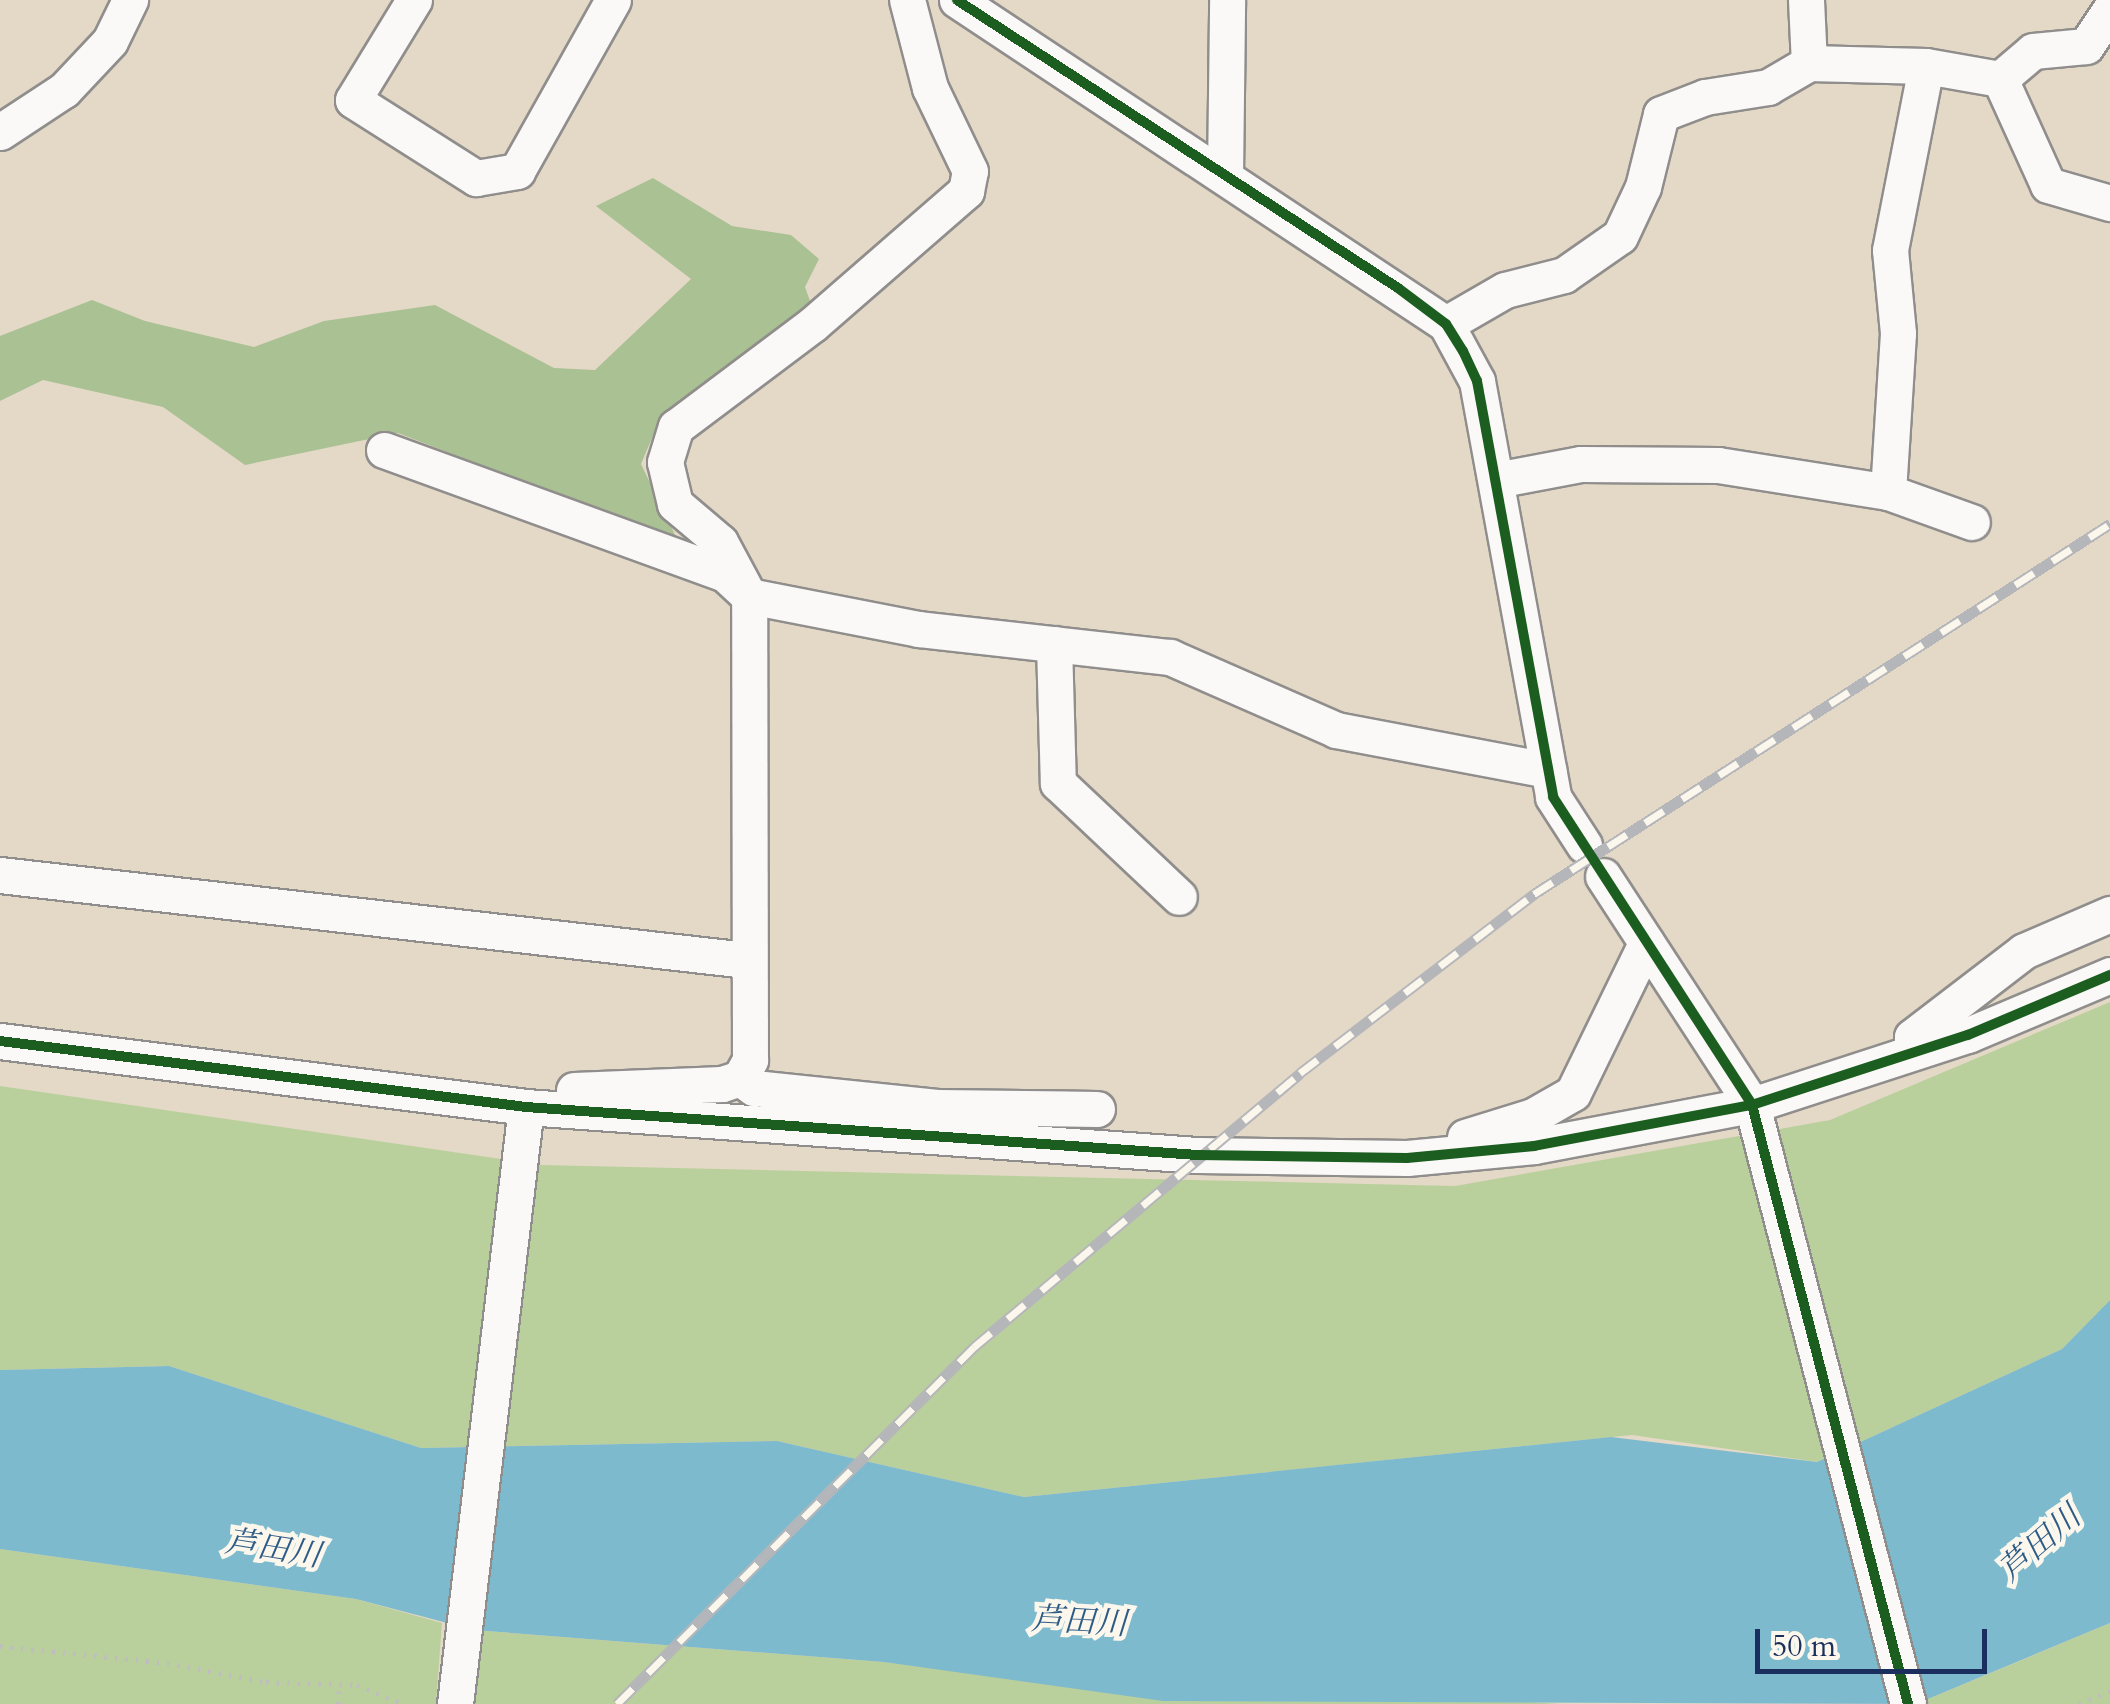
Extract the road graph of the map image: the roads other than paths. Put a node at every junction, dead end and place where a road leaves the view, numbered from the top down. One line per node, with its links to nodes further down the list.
1 (130, 0): 12 (street)
2 (414, 0): 3 (street)
3 (613, 0)
4 (908, 0): 20 (street)
5 (957, 0): 13 (street)
6 (1228, 0): 13 (street)
7 (1806, 0): 9 (street)
8 (2110, 10): 11 (street)
9 (1809, 62): 10 (street); 15 (street)
10 (1926, 66): 11 (street); 18 (street)
11 (2000, 79): 14 (street)
12 (0, 132)
13 (1225, 176): 15 (street)
14 (2110, 203)
15 (1446, 324): 17 (street)
16 (384, 450): 20 (street)
17 (1496, 480): 18 (street); 22 (street)
18 (1888, 492): 19 (street)
19 (1972, 522)
20 (749, 596): 21 (street); 29 (street)
21 (1054, 644): 22 (street); 26 (street)
22 (1548, 770): 23 (street)
23 (1584, 845)
24 (0, 875): 29 (street)
25 (1603, 876): 28 (street)
26 (1179, 898)
27 (2110, 914): 32 (street)
28 (1646, 943): 37 (street); 38 (street)
29 (746, 960): 33 (street)
30 (2110, 975): 32 (street)
31 (0, 1041): 35 (street)
32 (1913, 1052): 37 (street)
33 (740, 1078): 34 (street); 36 (street)
34 (566, 1100): 35 (street); 38 (street)
35 (526, 1107): 39 (street)
36 (1097, 1109)
37 (1755, 1116): 38 (street); 40 (street)
38 (1443, 1154)
39 (455, 1704)
40 (1908, 1704)

